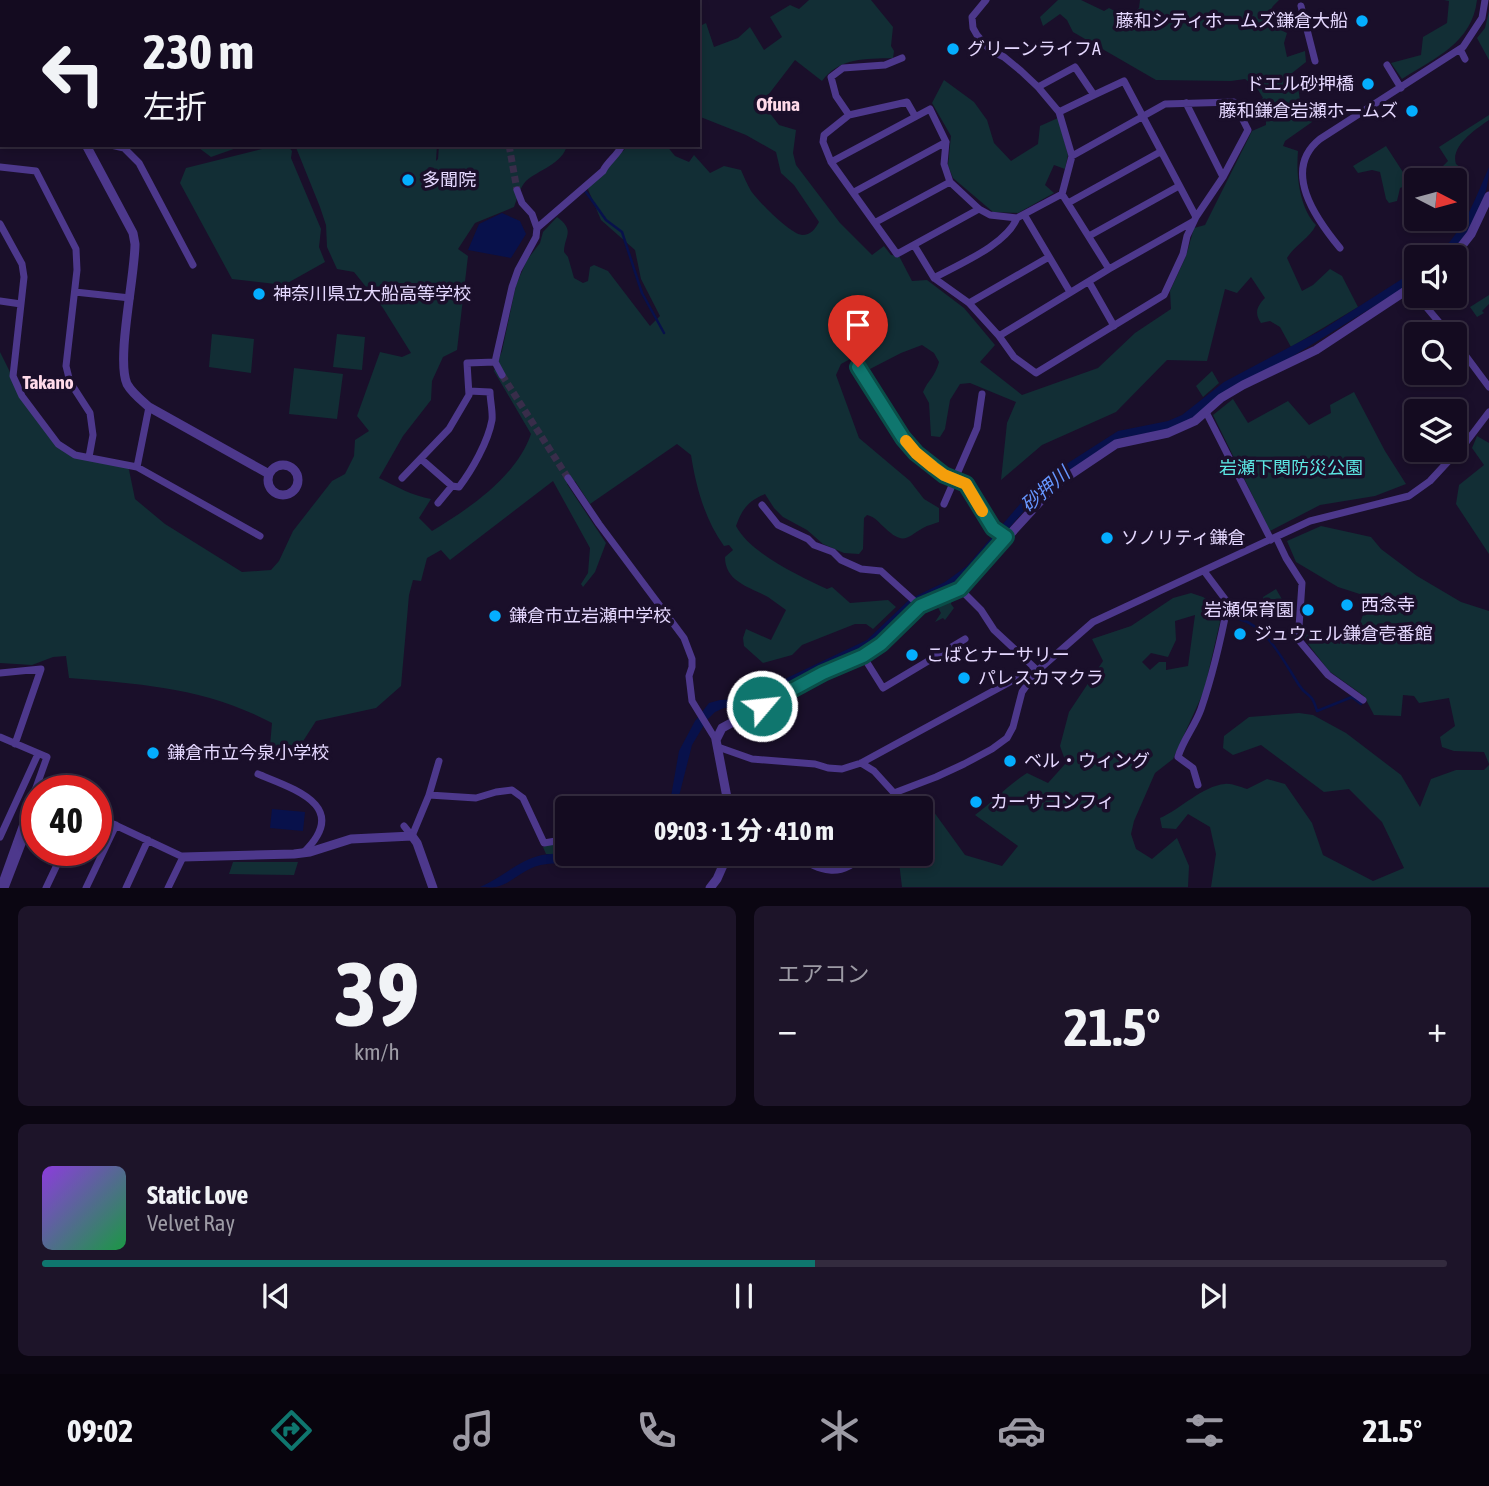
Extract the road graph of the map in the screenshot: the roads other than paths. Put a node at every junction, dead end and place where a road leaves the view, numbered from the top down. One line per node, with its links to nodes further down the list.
1 (986, 0): 9 (street)
2 (1485, 0): 4 (street)
3 (1301, 6): 7 (street)
4 (1460, 49): 6 (street); 10 (street)
5 (902, 58): 14 (street)
6 (1465, 59)
7 (1315, 61)
8 (1387, 65): 10 (street)
9 (1038, 87): 11 (street); 13 (street)
10 (1401, 88): 42 (street)
11 (1094, 94): 13 (street); 16 (street)
12 (1186, 103): 16 (street); 25 (street); 25 (street)
13 (1059, 112): 22 (street)
14 (849, 115): 15 (street); 23 (street)
15 (915, 116): 17 (street); 23 (street)
16 (1142, 117): 21 (street); 22 (street)
17 (946, 142): 26 (street); 29 (street)
18 (87, 147): 51 (street)
19 (621, 147): 38 (street)
20 (132, 150): 44 (street)
21 (1160, 152): 27 (street); 32 (street)
22 (1072, 156): 30 (street)
23 (831, 162): 29 (street)
24 (0, 167): 48 (street)
25 (1223, 177): 35 (street)
26 (950, 182): 33 (street); 36 (street)
27 (1179, 186): 35 (street); 39 (street)
28 (517, 190): 38 (street)
29 (854, 192): 36 (street)
30 (1062, 194): 32 (street); 34 (street)
31 (1489, 196): 41 (street)
32 (1068, 203): 39 (street)
33 (979, 209): 34 (street); 40 (street)
34 (1021, 217): 43 (street); 46 (street)
35 (1195, 219): 45 (street); 57 (street)
36 (876, 222): 40 (street)
37 (0, 224): 54 (street)
38 (537, 228): 60 (street)
39 (1089, 236): 45 (street)
40 (915, 245): 46 (street)
41 (1462, 245)
42 (1340, 248)
43 (1049, 257): 49 (street); 53 (street)
44 (192, 265)
45 (1109, 269): 47 (street)
46 (934, 278): 53 (street)
47 (1089, 282): 49 (street); 57 (street)
48 (75, 292): 51 (street); 69 (street)
49 (1070, 292): 58 (street)
50 (1404, 295): 67 (street)
51 (130, 298): 66 (street)
52 (0, 301): 54 (street)
53 (969, 303): 58 (street)
54 (21, 304): 69 (street)
55 (1429, 308): 56 (street)
56 (1440, 322)
57 (1114, 326): 58 (street)
58 (999, 336)
59 (1467, 357): 63 (street)
60 (495, 362): 62 (street); 64 (street)
61 (858, 367): 75 (street)
62 (502, 375)
63 (1489, 387)
64 (469, 391): 70 (street); 76 (street)
65 (982, 394): 75 (street)
66 (149, 407): 71 (street); 72 (street)
67 (1206, 412): 81 (street); 82 (street)
68 (1489, 412): 82 (street)
69 (89, 457): 71 (street)
70 (421, 458): 73 (street); 76 (street)
71 (137, 467): 80 (street)
72 (269, 474)
73 (402, 478)
74 (568, 478): 92 (street)
75 (957, 479): 78 (street); 81 (street)
76 (452, 486): 77 (street)
77 (438, 503)
78 (944, 504)
79 (762, 505): 85 (street)
80 (260, 536)
81 (1005, 536): 84 (street)
82 (1274, 539): 83 (street); 90 (street)
83 (1204, 572): 88 (street); 98 (street)
84 (960, 589): 85 (street); 88 (street)
85 (920, 606): 87 (street)
86 (965, 639): 87 (street)
87 (863, 656): 92 (street)
88 (1037, 672): 96 (street); 99 (street)
89 (0, 673): 93 (street)
90 (1363, 700)
91 (0, 738): 93 (street)
92 (717, 743): 96 (street); 101 (street)
93 (15, 744): 94 (street)
94 (37, 754): 107 (street); 117 (street)
95 (439, 761): 100 (street)
96 (861, 763): 99 (street)
97 (258, 774): 111 (street)
98 (1198, 785)
99 (894, 793): 102 (street)
100 (429, 795): 106 (street); 109 (street)
101 (727, 796)
102 (892, 796)
103 (112, 823): 104 (street)
104 (116, 825): 108 (street); 119 (street)
105 (404, 826): 106 (street)
106 (412, 836): 111 (street); 122 (street)
107 (0, 837)
108 (148, 840): 112 (street); 120 (street)
109 (555, 841)
110 (21, 844): 117 (street)
111 (303, 853): 112 (street)
112 (183, 857): 121 (street)
113 (56, 866): 118 (street)
114 (723, 866): 123 (street)
115 (815, 866): 116 (street)
116 (851, 866)
117 (3, 887)
118 (46, 887)
119 (86, 887)
120 (126, 887)
121 (167, 887)
122 (433, 887)
123 (710, 887)

